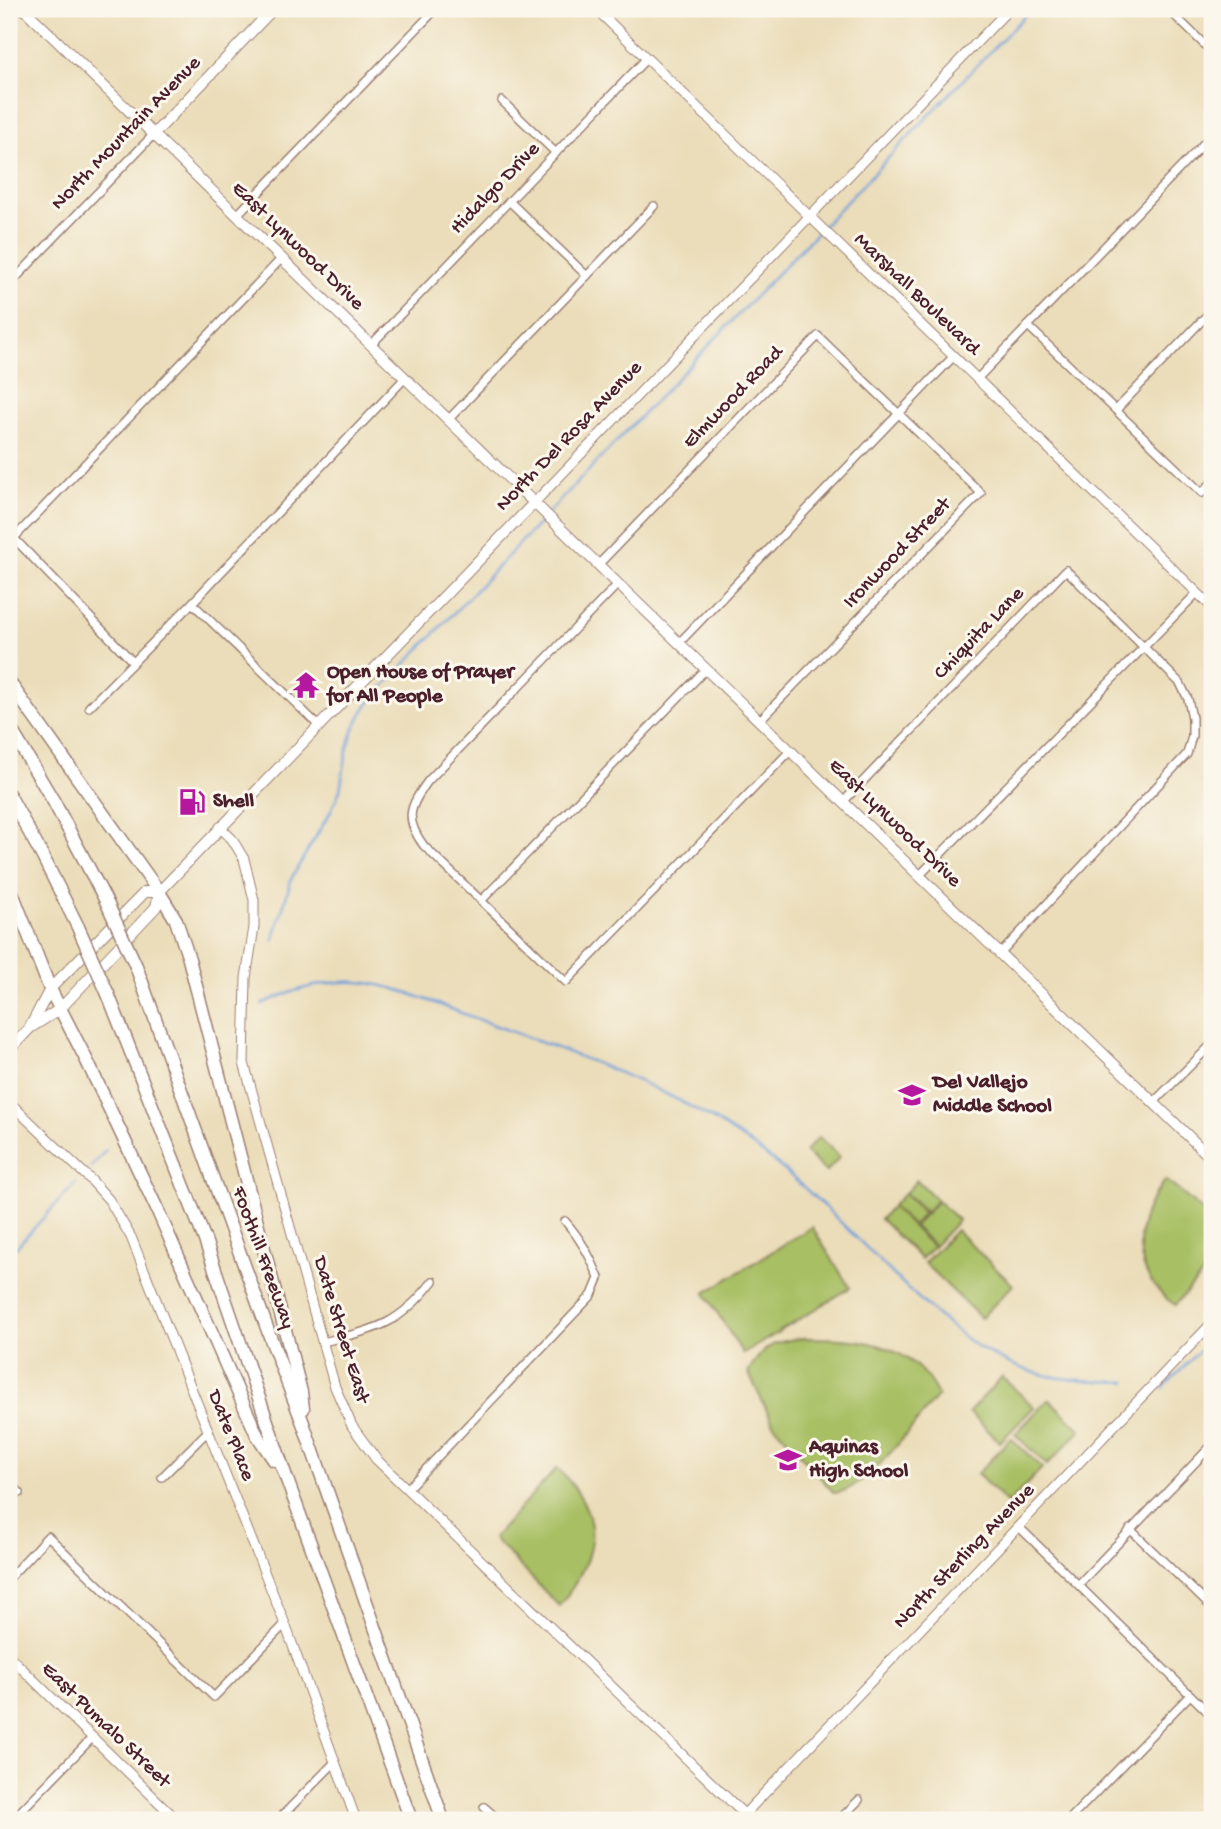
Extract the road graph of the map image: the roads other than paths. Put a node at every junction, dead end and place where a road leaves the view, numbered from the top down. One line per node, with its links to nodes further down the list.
1 (24, 9): 10 (main road, East Lynwood Drive)
2 (273, 9): 10 (main road, North Mountain Avenue)
3 (436, 9): 17 (street)
4 (596, 9): 8 (street, Marshall Boulevard)
5 (1009, 9): 18 (street, North Del Rosa Avenue)
6 (1168, 9): 7 (street)
7 (1212, 52)
8 (647, 58): 13 (street, Hidalgo Drive); 18 (street, Marshall Boulevard)
9 (502, 101): 13 (street)
10 (154, 134): 17 (main road, East Lynwood Drive); 21 (street, North Mountain Avenue)
11 (1212, 135): 12 (street)
12 (1203, 145): 14 (street); 23 (street)
13 (556, 153): 15 (street, Hidalgo Drive)
14 (1212, 154)
15 (509, 201): 20 (street); 24 (street, Hidalgo Drive)
16 (654, 206): 20 (street)
17 (237, 215): 19 (main road, East Lynwood Drive)
18 (814, 220): 25 (street, Marshall Boulevard); 32 (street, North Del Rosa Avenue)
19 (282, 258): 24 (main road, East Lynwood Drive); 33 (street)
20 (587, 276): 30 (street)
21 (9, 285)
22 (1212, 310): 28 (street)
23 (1028, 326): 27 (street); 28 (street)
24 (371, 345): 26 (main road, East Lynwood Drive)
25 (954, 356): 27 (street, Marshall Boulevard); 29 (street)
26 (405, 378): 30 (main road, East Lynwood Drive); 37 (street)
27 (977, 379): 36 (street, Marshall Boulevard)
28 (1116, 410): 31 (street)
29 (898, 414): 34 (street, Elmwood Road); 39 (street); 45 (street, Ironwood Street)
30 (448, 420): 32 (main road, East Lynwood Drive)
31 (1212, 481)
32 (534, 503): 34 (main road, East Lynwood Drive); 47 (main road, North Del Rosa Avenue)
33 (11, 536): 41 (street)
34 (598, 565): 35 (main road, East Lynwood Drive)
35 (618, 584): 39 (main road, East Lynwood Drive); 55 (street)
36 (1197, 593): 38 (street, Marshall Boulevard); 40 (street)
37 (192, 603): 41 (street); 47 (street)
38 (1212, 607)
39 (679, 643): 42 (main road, East Lynwood Drive)
40 (1146, 647): 50 (street, Chiquita Lane); 52 (street); 56 (street)
41 (133, 662): 44 (street)
42 (705, 669): 45 (main road, East Lynwood Drive); 55 (street)
43 (9, 682): 54 (highway)
44 (89, 707)
45 (759, 721): 48 (main road, East Lynwood Drive)
46 (9, 726): 69 (highway, Foothill Freeway, bridge)
47 (319, 726): 51 (main road, North Del Rosa Avenue)
48 (790, 751): 50 (main road, East Lynwood Drive); 55 (street)
49 (9, 795): 73 (highway, bridge)
50 (843, 802): 52 (main road, East Lynwood Drive)
51 (220, 827): 54 (main road, North Del Rosa Avenue); 68 (street, Date Street East)
52 (920, 875): 56 (main road, East Lynwood Drive)
53 (9, 885): 57 (highway)
54 (159, 892): 57 (main road, North Del Rosa Avenue); 58 (main road, North Del Rosa Avenue); 69 (highway)
55 (481, 901)
56 (1001, 953): 63 (main road, East Lynwood Drive)
57 (50, 989): 58 (highway); 59 (main road, North Del Rosa Avenue)
58 (61, 1009): 59 (main road, North Del Rosa Avenue); 73 (highway)
59 (30, 1028): 61 (main road, North Del Rosa Avenue)
60 (1211, 1045): 63 (street)
61 (9, 1050)
62 (9, 1102): 70 (street, Date Place)
63 (1154, 1102): 64 (main road, East Lynwood Drive)
64 (1212, 1159)
65 (565, 1221): 75 (street)
66 (433, 1281): 68 (street)
67 (1212, 1323): 77 (street, North Sterling Avenue)
68 (323, 1342): 75 (street, Date Street East)
69 (303, 1423): 96 (highway, Foothill Freeway)
70 (209, 1430): 72 (street); 82 (street, Date Place)
71 (1212, 1447): 78 (street)
72 (162, 1477)
73 (286, 1477): 95 (highway)
74 (9, 1482): 76 (street)
75 (407, 1489): 90 (street, Date Street East)
76 (20, 1493)
77 (1018, 1527): 80 (street); 90 (street, North Sterling Avenue)
78 (1130, 1529): 80 (street); 81 (street)
79 (9, 1578): 82 (street)
80 (1079, 1584): 84 (street)
81 (1212, 1608)
82 (285, 1624): 87 (street, Date Place)
83 (9, 1656): 86 (street, East Pumalo Street)
84 (1190, 1695): 85 (street); 99 (street)
85 (1212, 1716)
86 (92, 1738): 91 (street); 92 (street, East Pumalo Street)
87 (335, 1762): 93 (street); 94 (street, Date Place)
88 (859, 1800): 98 (street)
89 (484, 1807): 97 (street)
90 (744, 1818)
91 (12, 1820)
92 (177, 1820)
93 (278, 1820)
94 (356, 1820)
95 (411, 1820)
96 (443, 1820)
97 (499, 1820)
98 (839, 1820)
99 (1069, 1820)

